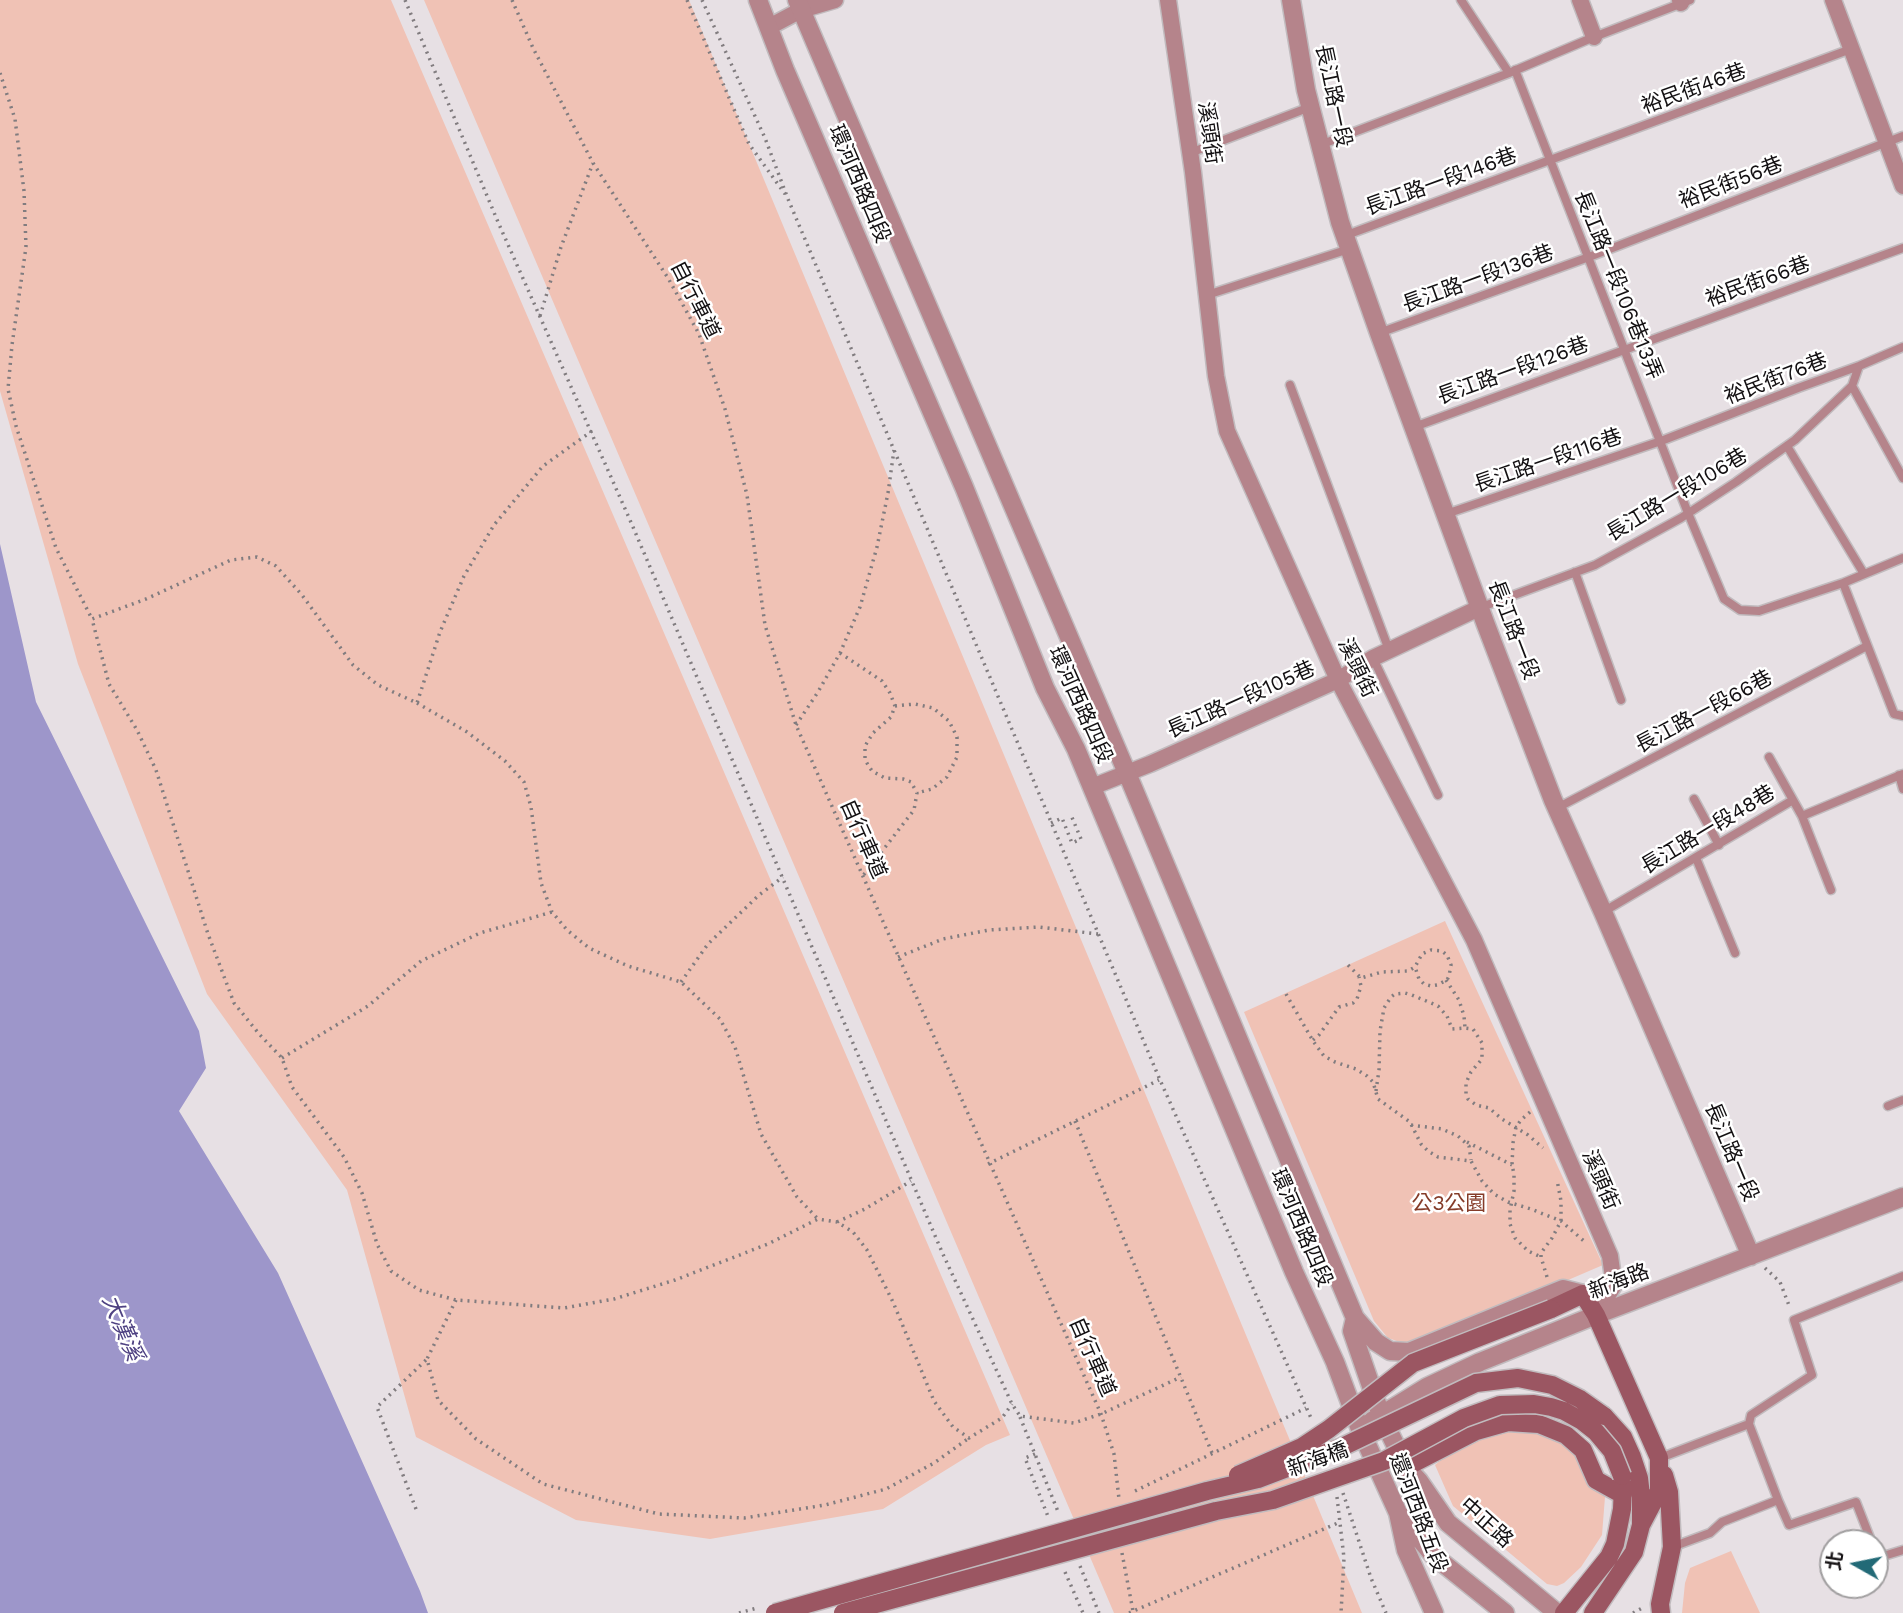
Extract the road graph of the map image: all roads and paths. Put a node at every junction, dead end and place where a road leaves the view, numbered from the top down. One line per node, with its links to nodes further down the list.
1 (405, 0): 32 (path)
2 (512, 0): 25 (path, 自行車道)
3 (687, 0): 27 (path)
4 (702, 0): 27 (path)
5 (758, 0): 14 (street, 環河西路四段)
6 (835, 0): 13 (street)
7 (1168, 0): 23 (street, 溪頭街)
8 (1291, 0): 19 (street, 長江路一段)
9 (1461, 0): 17 (lane, 長江路一段106巷13弄)
10 (1580, 0): 15 (street)
11 (1833, 0): 16 (street)
12 (1684, 1): 15 (lane)
13 (799, 5): 14 (street); 64 (street, 環河西路四段)
14 (769, 27): 66 (street, 環河西路四段)
15 (1594, 37): 17 (lane)
16 (1851, 49): 21 (street); 24 (lane, 裕民街46巷)
17 (1512, 71): 22 (lane); 24 (lane, 長江路一段106巷13弄)
18 (0, 73): 52 (path)
19 (1310, 107): 22 (street, 長江路一段); 23 (lane)
20 (1903, 136): 21 (lane, 裕民街56巷)
21 (1886, 142): 26 (street); 30 (lane, 裕民街56巷)
22 (1320, 145): 28 (street, 長江路一段)
23 (1190, 152): 31 (street, 溪頭街)
24 (1549, 161): 28 (lane, 長江路一段146巷); 30 (lane, 長江路一段106巷13弄)
25 (593, 163): 32 (path); 62 (path, 自行車道)
26 (1903, 186)
27 (788, 199): 43 (path)
28 (1346, 243): 31 (lane, 長江路一段146巷); 33 (street, 長江路一段)
29 (1903, 248): 35 (lane, 裕民街66巷)
30 (1589, 257): 33 (lane, 長江路一段136巷); 35 (lane, 長江路一段106巷13弄)
31 (1207, 296): 57 (street, 溪頭街)
32 (540, 316): 40 (path)
33 (1379, 333): 39 (street, 長江路一段)
34 (1903, 346): 36 (lane, 裕民街76巷)
35 (1624, 348): 39 (lane, 長江路一段126巷); 41 (lane, 長江路一段106巷13弄)
36 (1859, 366): 38 (lane, 長江路一段106巷); 41 (lane, 裕民街76巷)
37 (1290, 385): 54 (lane)
38 (1852, 386): 42 (lane, 長江路一段106巷); 44 (lane)
39 (1414, 427): 46 (street, 長江路一段)
40 (592, 431): 59 (path); 78 (path)
41 (1661, 441): 45 (lane, 長江路一段106巷13弄); 46 (lane, 長江路一段116巷)
42 (1787, 446): 45 (lane, 長江路一段106巷); 49 (lane)
43 (894, 449): 55 (path); 75 (path)
44 (1903, 478)
45 (1688, 513): 48 (lane, 長江路一段106巷); 50 (lane, 長江路一段106巷13弄)
46 (1446, 514): 51 (street, 長江路一段)
47 (1903, 558): 49 (lane, 長江路一段106巷13弄)
48 (1575, 572): 51 (lane, 長江路一段106巷); 58 (lane)
49 (1864, 574): 50 (lane, 長江路一段106巷13弄)
50 (1843, 583): 53 (lane)
51 (1479, 608): 54 (street, 長江路一段105巷); 72 (street, 長江路一段)
52 (92, 620): 59 (path); 94 (path)
53 (1867, 646): 61 (lane); 72 (lane, 長江路一段66巷)
54 (1389, 650): 56 (street, 長江路一段105巷)
55 (840, 653): 60 (path); 62 (path)
56 (1373, 658): 57 (street, 長江路一段105巷); 69 (lane)
57 (1338, 680): 64 (street, 長江路一段105巷); 122 (street, 溪頭街)
58 (1621, 700)
59 (418, 703): 81 (path)
60 (895, 706): 68 (path); 68 (path)
61 (1903, 716)
62 (796, 725): 79 (path, 自行車道)
63 (1769, 757): 71 (lane)
64 (1127, 773): 66 (street, 長江路一段105巷); 123 (street, 環河西路四段)
65 (1901, 775): 67 (lane); 74 (lane, 長江路一段48巷)
66 (1092, 787): 133 (street, 環河西路四段)
67 (1903, 789)
68 (917, 793): 79 (path)
69 (1438, 795)
70 (1694, 799): 76 (lane)
71 (1793, 800): 74 (lane, 長江路一段48巷); 76 (lane, 長江路一段48巷)
72 (1557, 808): 82 (street, 長江路一段)
73 (1071, 816): 75 (path)
74 (1802, 816): 80 (lane)
75 (1051, 823): 83 (path)
76 (1718, 845): 77 (lane, 長江路一段48巷)
77 (1696, 858): 82 (lane, 長江路一段48巷); 84 (lane)
78 (783, 877): 90 (path); 109 (path)
79 (862, 877): 85 (path, 自行車道)
80 (1831, 890)
81 (552, 912): 90 (path); 94 (path)
82 (1603, 912): 116 (street, 長江路一段)
83 (1098, 934): 85 (path); 95 (path)
84 (1735, 953)
85 (898, 957): 106 (path, 自行車道)
86 (1348, 965): 88 (path)
87 (1415, 967): 88 (path); 89 (path); 89 (path)
88 (1359, 977): 93 (path)
89 (1446, 980): 92 (path)
90 (681, 982): 112 (path)
91 (1286, 994): 93 (path)
92 (1465, 1028): 96 (path); 102 (path)
93 (1313, 1041): 96 (path)
94 (282, 1058): 121 (path)
95 (1160, 1080): 100 (path); 128 (path)
96 (1376, 1091): 101 (path)
97 (1903, 1100): 98 (lane)
98 (1888, 1105)
99 (1532, 1110): 102 (path)
100 (1075, 1121): 106 (path); 126 (path)
101 (1411, 1125): 103 (path); 105 (path)
102 (1516, 1127): 104 (path); 107 (path)
103 (1465, 1142): 105 (path); 107 (path)
104 (1546, 1154)
105 (1471, 1161): 111 (path)
106 (988, 1164): 129 (path, 自行車道)
107 (1512, 1165): 111 (path)
108 (1556, 1175): 113 (path)
109 (911, 1181): 114 (path); 127 (path)
110 (1903, 1197): 116 (street, 新海路)
111 (1512, 1203): 113 (path); 117 (path)
112 (818, 1219): 114 (path); 121 (path)
113 (1561, 1221): 115 (path); 117 (path)
114 (837, 1222): 134 (path)
115 (1590, 1246)
116 (1751, 1256): 122 (street, 新海路); 124 (path)
117 (1541, 1257): 119 (path)
118 (1903, 1276): 124 (lane)
119 (1549, 1283)
120 (1583, 1294): 122 (main road); 123 (street); 140 (main road, bridge)
121 (456, 1300): 125 (path)
122 (1596, 1315): 130 (street, 新海路); 137 (main road)
123 (1355, 1318): 130 (street, 環河西路四段)
124 (1794, 1320): 131 (lane)
125 (427, 1359): 134 (path); 144 (path)
126 (1181, 1377): 129 (path); 135 (path)
127 (1012, 1404): 129 (path); 134 (path)
128 (1306, 1408): 132 (path); 135 (path, 自行車道)
129 (1101, 1414): 135 (path, 自行車道)
130 (1381, 1415): 133 (street, 新海路); 138 (street, 中正路)
131 (1749, 1424): 137 (lane); 143 (lane)
132 (1315, 1426)
133 (1360, 1429): 145 (street, 還河西路五段)
134 (969, 1438)
135 (1212, 1453)
136 (1035, 1454): 148 (path)
137 (1660, 1458): 147 (main road); 150 (main road)
138 (1406, 1467): 141 (main road); 160 (street, 中正路)
139 (1339, 1483): 157 (path)
140 (1207, 1492): 147 (main road, 新海橋, bridge); 153 (main road, 新海橋, bridge)
141 (1623, 1495): 154 (main road, 新海橋, bridge); 161 (main road, 新海橋)
142 (1337, 1496): 146 (path)
143 (1778, 1500): 149 (lane); 150 (lane)
144 (416, 1509)
145 (1398, 1513): 158 (street, 還河西路五段); 159 (street)
146 (1340, 1522): 152 (path); 156 (path)
147 (1641, 1525): 162 (main road)
148 (1052, 1528)
149 (1867, 1529)
150 (1672, 1546): 163 (main road)
151 (1063, 1568): 155 (path)
152 (1131, 1612)
153 (775, 1613)
154 (843, 1613)
155 (1083, 1613)
156 (1341, 1613)
157 (1386, 1613)
158 (1434, 1613)
159 (1504, 1613)
160 (1557, 1613)
161 (1564, 1613)
162 (1593, 1613)
163 (1661, 1613)

